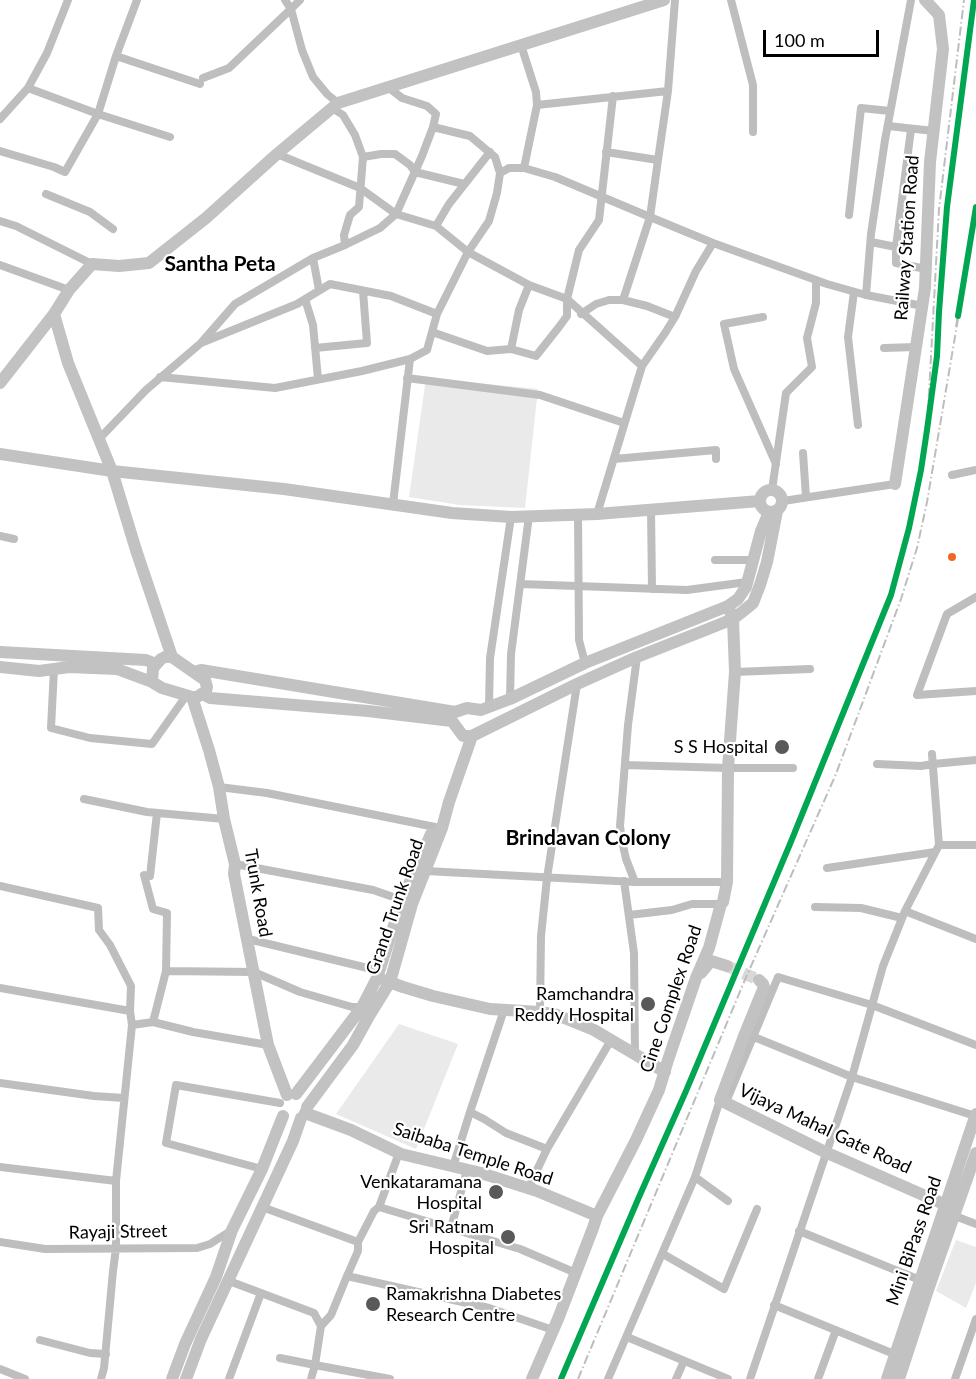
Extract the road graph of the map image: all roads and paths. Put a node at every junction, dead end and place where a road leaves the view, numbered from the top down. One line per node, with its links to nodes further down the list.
1 (68, 0): 14 (street)
2 (137, 0): 12 (street)
3 (285, 0): 10 (street)
4 (300, 0): 10 (street)
5 (664, 0): 11 (main road)
6 (675, 0): 15 (street)
7 (731, 0): 26 (street)
8 (911, 0): 19 (street)
9 (925, 0): 25 (main road, Railway Station Road)
10 (291, 9): 12 (street); 18 (street)
11 (521, 45): 13 (main road); 17 (street)
12 (116, 56): 20 (street)
13 (388, 87): 18 (main road); 23 (street)
14 (28, 88): 20 (street); 21 (street)
15 (668, 91): 16 (street); 33 (street)
16 (613, 96): 17 (street); 30 (street)
17 (537, 105): 34 (street)
18 (335, 106): 31 (main road); 32 (street)
19 (890, 111): 22 (street); 42 (street)
20 (98, 114): 27 (street); 28 (street)
21 (0, 119)
22 (888, 126): 24 (street); 47 (street)
23 (433, 127): 29 (street); 35 (street)
24 (911, 129): 25 (street); 50 (street)
25 (934, 131): 55 (main road, Railway Station Road)
26 (753, 132)
27 (170, 137)
28 (0, 151)
29 (490, 152): 36 (street); 37 (street)
30 (606, 152): 33 (street); 40 (street)
31 (277, 154): 38 (street); 53 (main road)
32 (363, 157): 35 (street); 38 (street)
33 (658, 160): 43 (street)
34 (524, 168): 36 (street); 40 (street)
35 (416, 172): 37 (street); 41 (street)
36 (500, 173): 51 (street)
37 (464, 184): 45 (street)
38 (360, 188): 41 (street); 49 (street)
39 (46, 194): 46 (street)
40 (602, 197): 43 (street); 64 (street)
41 (396, 214): 45 (street); 49 (street)
42 (849, 215)
43 (650, 217): 48 (street); 65 (street)
44 (0, 221): 53 (street)
45 (436, 226): 51 (street)
46 (113, 229)
47 (871, 242): 50 (street); 62 (street)
48 (712, 243): 56 (street); 70 (street)
49 (345, 245): 52 (street)
50 (896, 247): 55 (street)
51 (468, 252): 57 (street); 68 (street)
52 (313, 258): 59 (street); 73 (street)
53 (92, 264): 58 (main road)
54 (0, 265): 58 (street)
55 (926, 269): 66 (main road, Railway Station Road)
56 (816, 280): 61 (street); 91 (street)
57 (529, 285): 64 (street); 77 (street)
58 (69, 290): 67 (main road)
59 (320, 290): 60 (street); 63 (street)
60 (363, 291): 68 (street); 75 (street)
61 (854, 292): 62 (street); 85 (street)
62 (866, 295): 66 (street)
63 (305, 299): 73 (street); 75 (street)
64 (567, 299): 69 (street); 77 (street)
65 (623, 300): 69 (street); 70 (street)
66 (923, 306): 74 (main road, Railway Station Road)
67 (54, 314): 83 (main road); 86 (main road)
68 (437, 314): 72 (street)
69 (581, 314): 79 (street)
70 (675, 317): 79 (street)
71 (763, 317): 91 (street)
72 (432, 332): 77 (street); 78 (street)
73 (201, 343): 80 (street)
74 (916, 347): 76 (street); 95 (main road, Railway Station Road)
75 (315, 348): 82 (street)
76 (884, 348)
77 (511, 349)
78 (410, 358): 81 (street); 82 (street)
79 (642, 366): 84 (street)
80 (160, 377): 82 (street); 86 (street)
81 (407, 378): 84 (street); 99 (street)
82 (318, 380)
83 (0, 383)
84 (624, 423): 89 (street)
85 (858, 425)
86 (98, 440): 93 (main road)
87 (803, 453): 97 (street)
88 (0, 454): 93 (main road)
89 (614, 459): 90 (street); 103 (street)
90 (716, 459)
91 (776, 464): 96 (street)
92 (976, 470): 94 (street)
93 (112, 471): 99 (main road); 118 (main road)
94 (952, 475)
95 (895, 484): 97 (street)
96 (772, 490): 98 (main road); 100 (main road)
97 (806, 497): 100 (street)
98 (760, 501): 100 (main road); 101 (main road)
99 (393, 504): 105 (main road)
100 (776, 508): 109 (main road); 116 (main road)
101 (651, 509): 103 (main road); 113 (street)
102 (578, 514): 103 (main road); 104 (main road); 112 (street)
103 (597, 514)
104 (529, 516): 105 (main road); 111 (street)
105 (511, 517): 132 (street)
106 (0, 536): 107 (street)
107 (14, 539)
108 (715, 560): 109 (street)
109 (754, 560): 110 (main road)
110 (747, 582): 113 (street); 115 (main road)
111 (521, 584): 112 (street); 131 (street)
112 (579, 586): 113 (street); 120 (street)
113 (652, 589)
114 (976, 597): 129 (street)
115 (728, 606): 116 (main road, Cine Complex Road); 120 (main road)
116 (733, 619): 119 (main road); 126 (main road, Cine Complex Road)
117 (0, 652): 121 (main road)
118 (172, 657): 121 (main road); 125 (main road)
119 (637, 657): 128 (main road); 138 (street)
120 (585, 663): 131 (main road)
121 (156, 664): 127 (main road)
122 (0, 667): 123 (main road)
123 (54, 669): 127 (main road); 130 (street)
124 (810, 669): 126 (street)
125 (194, 672): 130 (main road, Trunk Road); 133 (main road)
126 (735, 672): 139 (main road, Cine Complex Road)
127 (152, 682): 130 (main road)
128 (577, 684): 134 (main road); 151 (street)
129 (976, 691)
130 (193, 696): 133 (main road); 141 (main road, Trunk Road)
131 (510, 699): 132 (main road)
132 (485, 709): 133 (main road); 134 (main road)
133 (454, 716): 134 (main road)
134 (472, 735): 145 (main road); 150 (main road, Grand Trunk Road)
135 (932, 759): 136 (street); 137 (street); 147 (street)
136 (976, 760)
137 (877, 764)
138 (625, 765): 139 (street); 153 (street)
139 (728, 768): 140 (street); 154 (main road, Cine Complex Road)
140 (793, 768)
141 (219, 787): 144 (main road, Trunk Road); 145 (street)
142 (84, 799): 143 (street)
143 (157, 813): 144 (street); 164 (street)
144 (224, 819): 148 (main road, Trunk Road)
145 (435, 827): 156 (main road)
146 (976, 845): 147 (street)
147 (937, 849): 149 (street); 160 (street)
148 (235, 864): 156 (street); 161 (main road, Trunk Road)
149 (827, 868)
150 (426, 871): 151 (street); 169 (main road, Grand Trunk Road)
151 (547, 878): 152 (street); 175 (street)
152 (624, 881): 153 (street); 159 (street)
153 (635, 882): 154 (street)
154 (727, 882): 157 (main road, Cine Complex Road)
155 (0, 886): 174 (street)
156 (402, 900): 166 (main road)
157 (721, 904): 159 (street); 167 (main road, Cine Complex Road)
158 (815, 907): 160 (street)
159 (629, 915): 182 (street)
160 (904, 915): 162 (street); 171 (street)
161 (248, 939): 165 (main road, Trunk Road); 166 (street)
162 (976, 939)
163 (727, 966): 167 (main road)
164 (166, 971): 165 (street); 176 (street)
165 (254, 972): 172 (street); 180 (main road, Trunk Road)
166 (378, 975): 169 (main road); 172 (main road)
167 (696, 978): 183 (main road, Cine Complex Road)
168 (759, 980): 188 (main road)
169 (390, 982): 173 (main road); 190 (main road, Grand Trunk Road)
170 (0, 988): 174 (street)
171 (872, 1005): 178 (street); 181 (street); 184 (street)
172 (362, 1007): 187 (main road)
173 (504, 1010): 175 (main road); 189 (street)
174 (130, 1011): 177 (street)
175 (540, 1012): 179 (main road)
176 (153, 1022): 177 (street); 180 (street)
177 (132, 1025): 186 (street)
178 (754, 1037): 184 (street); 188 (street)
179 (611, 1040): 182 (main road); 193 (street)
180 (268, 1045): 187 (main road, Trunk Road)
181 (976, 1045)
182 (635, 1054): 183 (main road)
183 (665, 1072): 209 (main road, Cine Complex Road)
184 (852, 1077): 192 (street); 194 (street)
185 (0, 1083): 186 (street)
186 (124, 1098): 202 (street)
187 (288, 1098): 190 (main road); 191 (main road); 199 (street)
188 (723, 1101): 194 (main road, Vijaya Mahal Gate Road); 201 (street)
189 (470, 1112): 193 (street); 198 (street)
190 (304, 1113): 191 (main road); 195 (main road, Saibaba Temple Road); 206 (main road, Grand Trunk Road)
191 (283, 1116): 199 (main road)
192 (976, 1116): 205 (main road, Mini BiPass Road)
193 (547, 1149): 203 (street)
194 (825, 1152): 205 (main road, Vijaya Mahal Gate Road); 214 (street)
195 (399, 1153): 198 (main road, Saibaba Temple Road); 207 (street)
196 (976, 1153): 210 (main road)
197 (0, 1167): 202 (street)
198 (453, 1167): 200 (main road, Saibaba Temple Road)
199 (262, 1169): 213 (main road)
200 (467, 1170): 203 (main road, Saibaba Temple Road); 212 (street)
201 (695, 1177): 204 (street); 218 (street)
202 (116, 1181): 217 (street)
203 (528, 1189): 209 (main road, Saibaba Temple Road)
204 (728, 1200)
205 (946, 1205): 221 (main road, Mini BiPass Road)
206 (262, 1207): 216 (street); 222 (main road, Grand Trunk Road)
207 (379, 1208): 212 (street); 216 (street)
208 (757, 1209): 218 (street)
209 (597, 1216): 219 (main road, Cine Complex Road)
210 (955, 1216): 211 (street); 231 (main road)
211 (976, 1224)
212 (451, 1228): 219 (street)
213 (232, 1230): 217 (street, Rayaji Street); 238 (main road)
214 (799, 1231): 221 (street); 224 (street)
215 (0, 1242): 217 (street, Rayaji Street)
216 (358, 1242): 220 (street)
217 (116, 1248): 230 (street)
218 (663, 1254): 228 (street)
219 (576, 1273): 226 (main road, Cine Complex Road)
220 (347, 1276): 225 (street); 226 (street)
221 (920, 1280): 231 (main road, Mini BiPass Road)
222 (229, 1281): 223 (street); 239 (main road, Grand Trunk Road)
223 (261, 1293): 225 (street); 240 (street)
224 (774, 1305): 227 (street); 247 (street)
225 (321, 1326): 234 (street)
226 (553, 1330): 243 (main road, Cine Complex Road)
227 (836, 1330): 231 (street); 248 (street)
228 (627, 1337): 233 (street); 244 (street)
229 (40, 1340): 230 (street)
230 (106, 1354): 237 (street)
231 (900, 1357): 249 (main road, Mini BiPass Road); 250 (main road)
232 (280, 1358): 234 (street)
233 (684, 1360): 245 (street); 246 (street)
234 (315, 1365): 241 (street); 242 (street)
235 (0, 1369): 236 (street)
236 (25, 1379)
237 (101, 1379)
238 (172, 1379)
239 (186, 1379)
240 (229, 1379)
241 (311, 1379)
242 (390, 1379)
243 (532, 1379)
244 (608, 1379)
245 (676, 1379)
246 (728, 1379)
247 (750, 1379)
248 (818, 1379)
249 (887, 1379)
250 (899, 1379)

